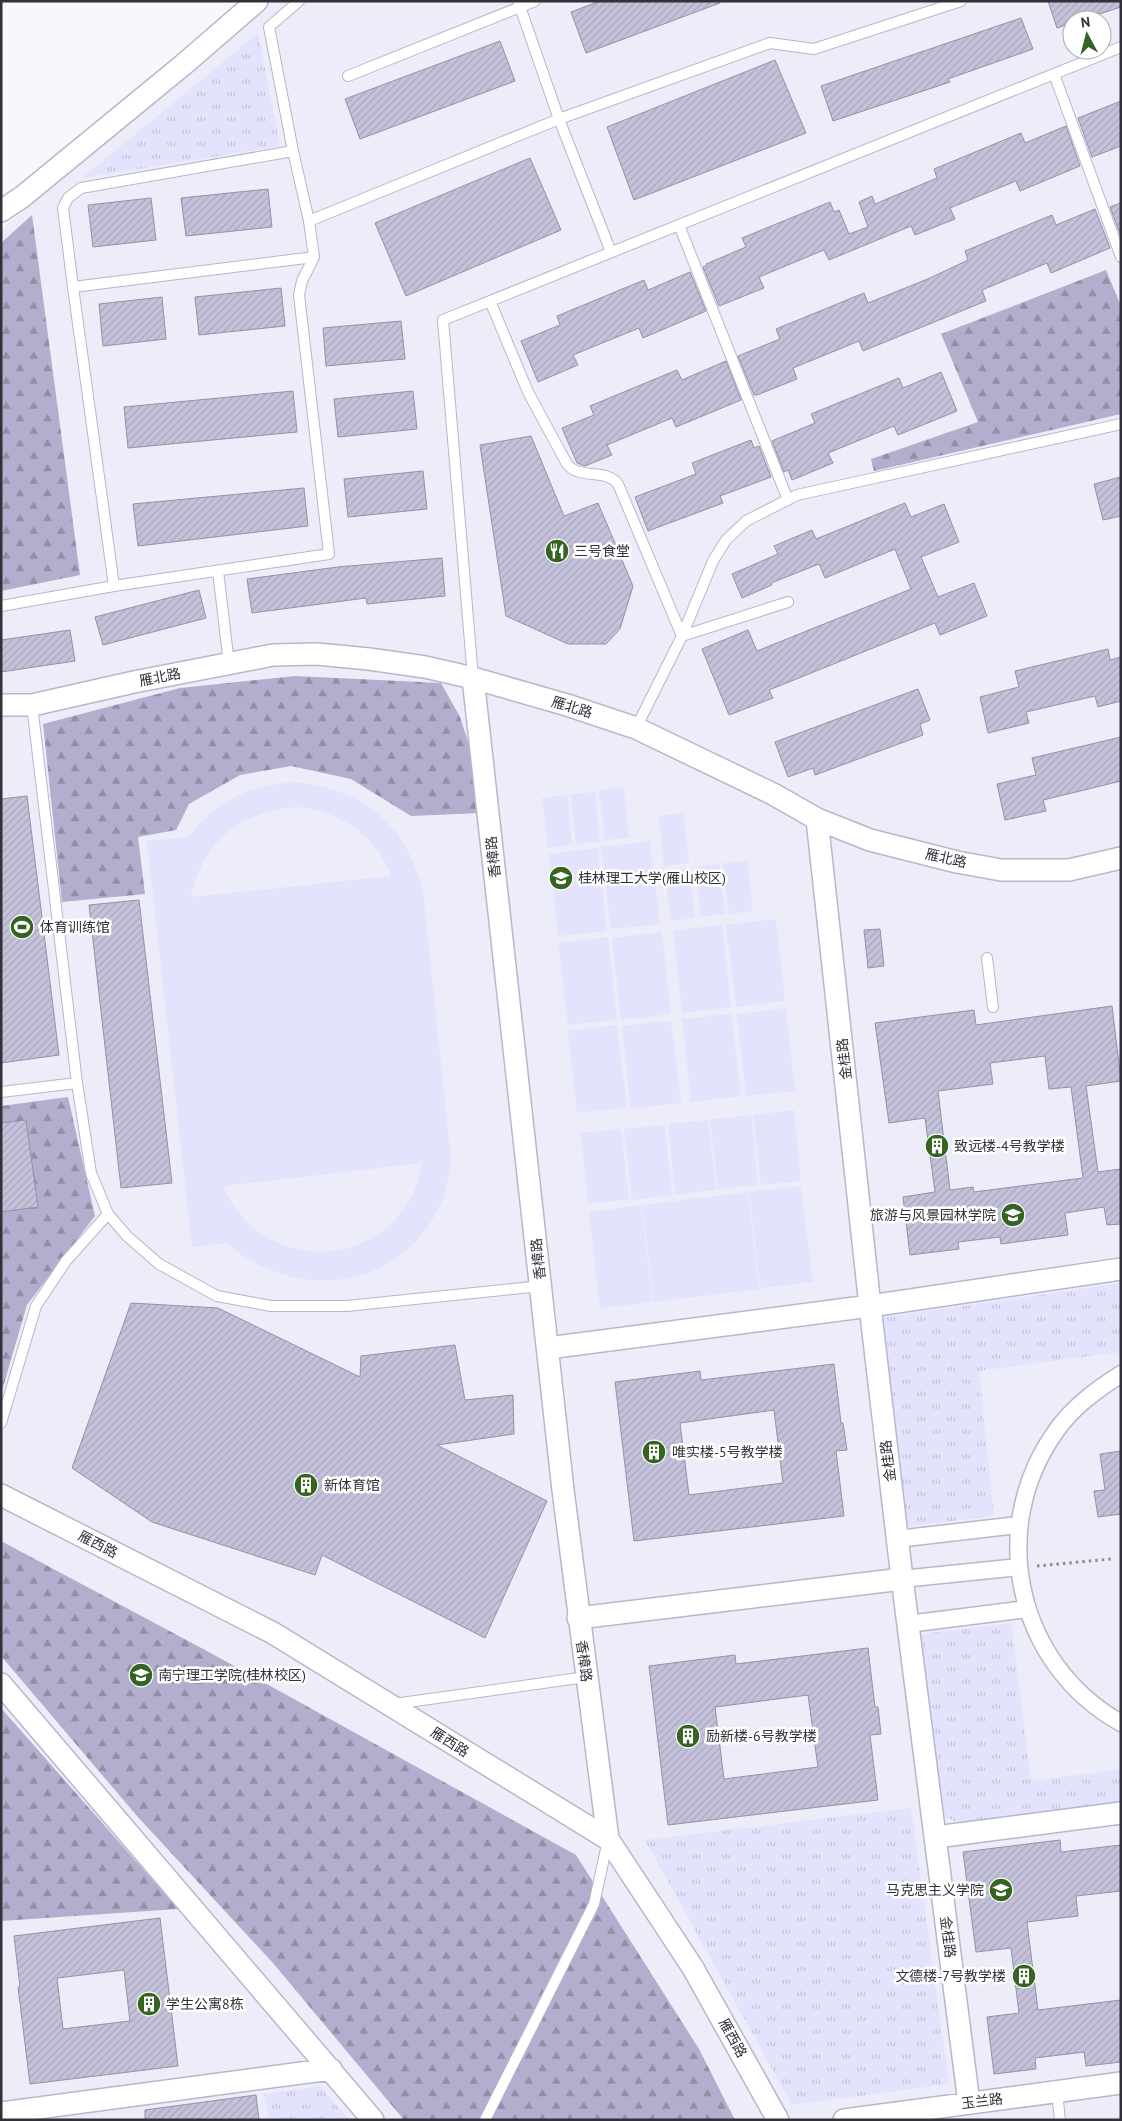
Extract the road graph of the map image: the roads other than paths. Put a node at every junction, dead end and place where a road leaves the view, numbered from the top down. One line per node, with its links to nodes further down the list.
1 (257, 1): 11 (street)
2 (299, 1): 10 (lane)
3 (535, 1): 5 (lane)
4 (962, 1): 9 (lane)
5 (520, 4): 8 (lane); 9 (lane)
6 (1121, 47): 7 (lane)
7 (1054, 74): 13 (lane); 16 (lane)
8 (348, 76)
9 (559, 119): 12 (lane); 14 (lane)
10 (293, 151): 12 (lane); 17 (lane)
11 (1, 211)
12 (309, 222): 15 (lane)
13 (679, 225): 14 (lane); 20 (lane)
14 (611, 252): 18 (lane)
15 (314, 257): 17 (lane); 21 (lane)
16 (1121, 257)
17 (73, 287): 22 (lane)
18 (490, 301): 25 (lane); 27 (lane)
19 (1121, 424): 20 (lane)
20 (788, 500): 25 (lane)
21 (218, 571): 22 (lane); 26 (lane)
22 (114, 586): 24 (lane)
23 (788, 602): 25 (lane)
24 (1, 606)
25 (682, 636): 30 (lane)
26 (229, 664): 27 (street, 雁北路); 29 (street, 雁北路)
27 (473, 678): 30 (street, 雁北路); 39 (street, 香樟路)
28 (1, 705): 29 (street, 雁北路)
29 (32, 705): 35 (lane)
30 (636, 728): 31 (street, 雁北路)
31 (818, 819): 32 (street, 雁北路); 40 (street, 金桂路)
32 (1121, 858)
33 (987, 958): 34 (lane)
34 (993, 1007)
35 (77, 1083): 36 (lane); 37 (lane)
36 (1, 1092)
37 (108, 1214): 39 (lane); 43 (lane)
38 (1121, 1269): 40 (street)
39 (541, 1286): 41 (street, 香樟路)
40 (870, 1306): 41 (street); 46 (street, 金桂路)
41 (548, 1348): 50 (street, 香樟路)
42 (1121, 1374): 45 (street)
43 (1, 1423)
44 (1, 1495): 54 (street, 雁西路)
45 (1018, 1525): 46 (street); 47 (street)
46 (897, 1539): 48 (street, 金桂路)
47 (1019, 1567): 48 (street); 49 (street)
48 (902, 1579): 50 (street); 51 (street, 金桂路)
49 (1026, 1609): 51 (street); 55 (street)
50 (578, 1618): 52 (street, 香樟路)
51 (908, 1624): 57 (street, 金桂路)
52 (586, 1677): 54 (lane); 58 (street, 香樟路)
53 (1, 1684): 59 (street)
54 (390, 1705): 58 (street, 雁西路)
55 (1121, 1723)
56 (1121, 1813): 57 (street)
57 (936, 1837): 62 (street, 金桂路)
58 (608, 1839): 65 (lane); 66 (street, 雁西路)
59 (331, 2069): 63 (street); 64 (street)
60 (1121, 2083): 61 (street, 玉兰路)
61 (1057, 2092): 62 (street, 玉兰路); 68 (lane)
62 (969, 2102): 67 (street, 玉兰路)
63 (2, 2113)
64 (373, 2120)
65 (485, 2120)
66 (778, 2120)
67 (844, 2120)
68 (1060, 2120)

